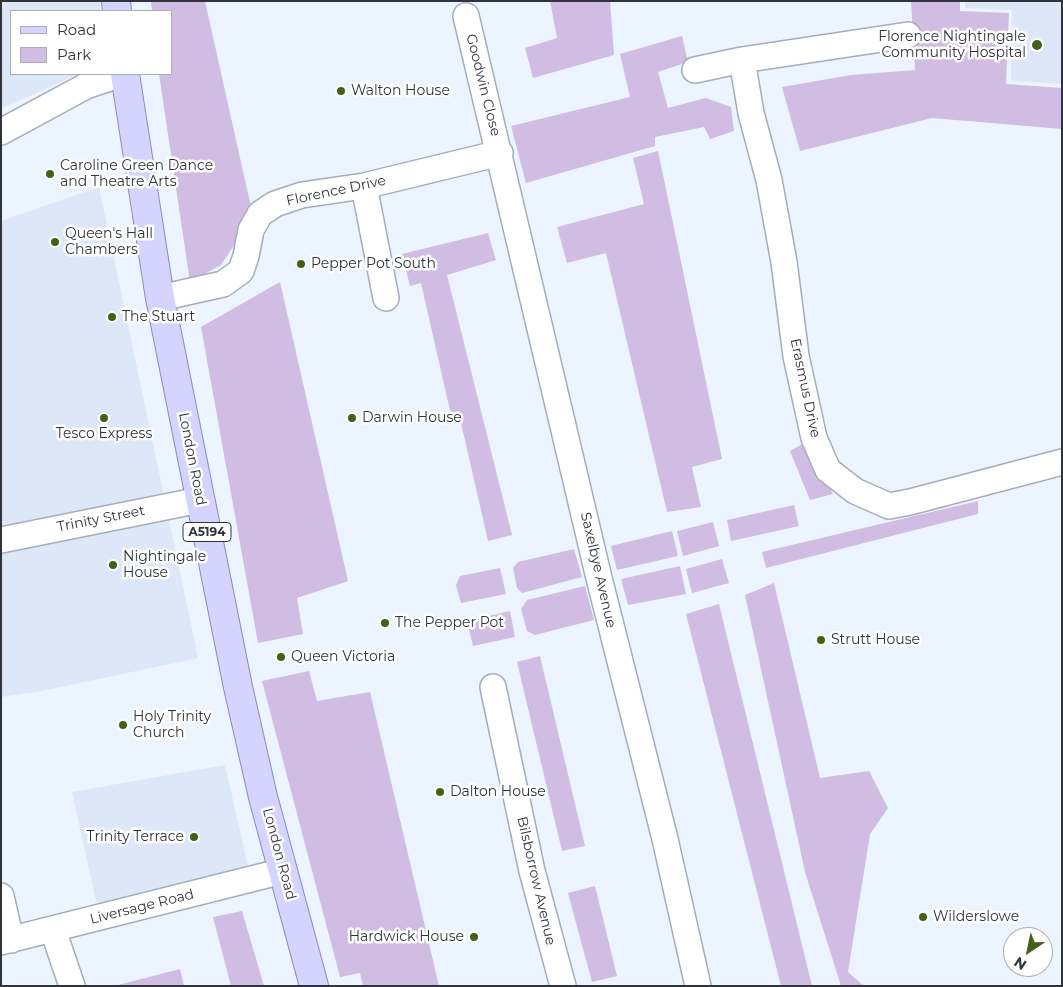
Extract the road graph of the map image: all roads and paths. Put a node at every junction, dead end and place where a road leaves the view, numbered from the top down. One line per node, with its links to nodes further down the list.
1 (466, 16): 8 (street, Goodwin Close)
2 (908, 35): 3 (street)
3 (742, 60): 4 (street); 12 (street, Erasmus Drive)
4 (695, 70)
5 (121, 75): 7 (street)
6 (124, 75): 10 (main road, London Road / A5194)
7 (1, 132)
8 (500, 153): 9 (street, Florence Drive); 23 (street, Saxelbye Avenue)
9 (364, 186): 10 (street, Florence Drive); 11 (street)
10 (160, 298): 13 (main road, London Road / A5194)
11 (386, 298)
12 (1062, 462)
13 (200, 500): 14 (street, Trinity Street); 16 (main road, London Road / A5194)
14 (1, 540)
15 (493, 687): 22 (street, Bilsborrow Avenue)
16 (283, 871): 18 (street, Liversage Road); 21 (main road, London Road / A5194)
17 (1, 896): 19 (street)
18 (53, 930): 19 (street, Liversage Road); 20 (street)
19 (6, 941)
20 (72, 986)
21 (314, 986)
22 (563, 986)
23 (698, 986)

